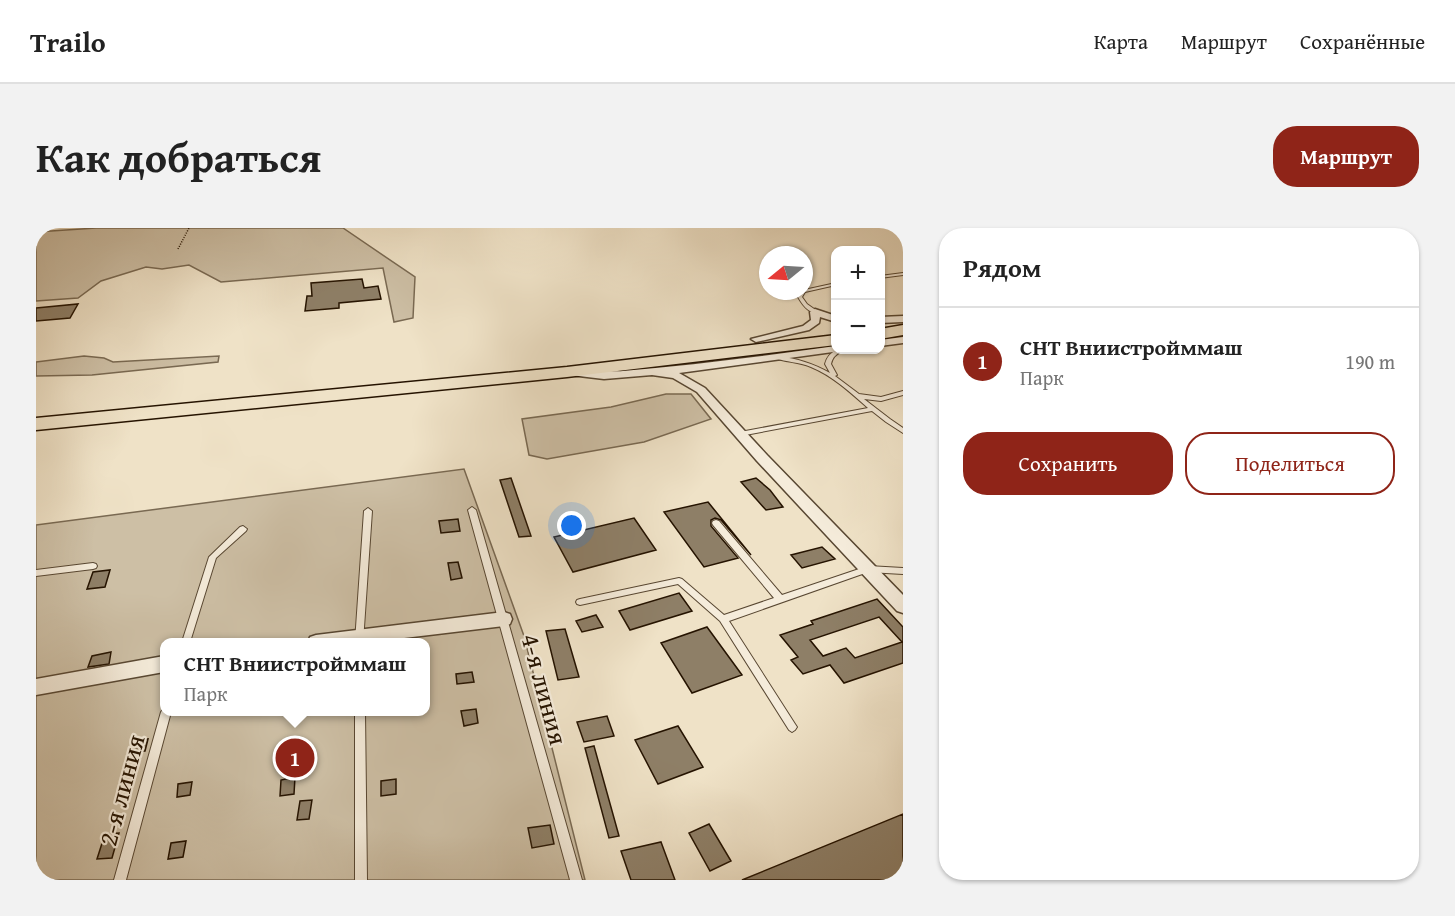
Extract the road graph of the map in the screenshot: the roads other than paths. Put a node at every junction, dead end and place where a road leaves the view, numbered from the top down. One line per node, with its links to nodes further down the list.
1 (903, 274): 2 (lane)
2 (885, 277)
3 (831, 285): 4 (lane)
4 (813, 289)
5 (801, 300): 6 (lane)
6 (815, 312): 7 (street); 13 (street)
7 (831, 317)
8 (903, 319): 9 (highway)
9 (885, 321)
10 (831, 330): 13 (highway)
11 (903, 330): 12 (highway)
12 (885, 333)
13 (756, 339): 28 (highway)
14 (903, 340): 16 (street)
15 (831, 341): 21 (highway)
16 (885, 342)
17 (831, 351): 19 (street)
18 (831, 354): 23 (lane)
19 (774, 358): 20 (street); 23 (lane)
20 (716, 366): 22 (street); 24 (street)
21 (567, 372): 22 (street); 29 (highway)
22 (653, 372): 24 (street)
23 (839, 381): 26 (lane)
24 (701, 390): 31 (street)
25 (903, 393): 26 (lane)
26 (857, 396): 27 (lane)
27 (873, 409): 30 (lane); 31 (lane)
28 (36, 411)
29 (36, 424)
30 (903, 431)
31 (740, 434): 37 (street)
32 (472, 510): 44 (lane, 4-я линия)
33 (368, 512): 46 (lane)
34 (716, 523): 40 (lane)
35 (243, 529): 45 (lane)
36 (93, 566): 39 (lane)
37 (868, 569): 38 (lane); 40 (lane); 42 (street)
38 (903, 571)
39 (36, 573)
40 (779, 598): 43 (lane)
41 (580, 602): 43 (lane)
42 (903, 606)
43 (723, 619): 52 (lane)
44 (504, 620): 47 (street); 55 (lane, 4-я линия)
45 (187, 638)
46 (359, 638)
47 (367, 638)
48 (160, 665): 49 (street)
49 (36, 687)
50 (165, 716): 53 (lane, 2-я линия)
51 (360, 716): 54 (lane)
52 (792, 727)
53 (120, 880)
54 (361, 880)
55 (576, 880)

